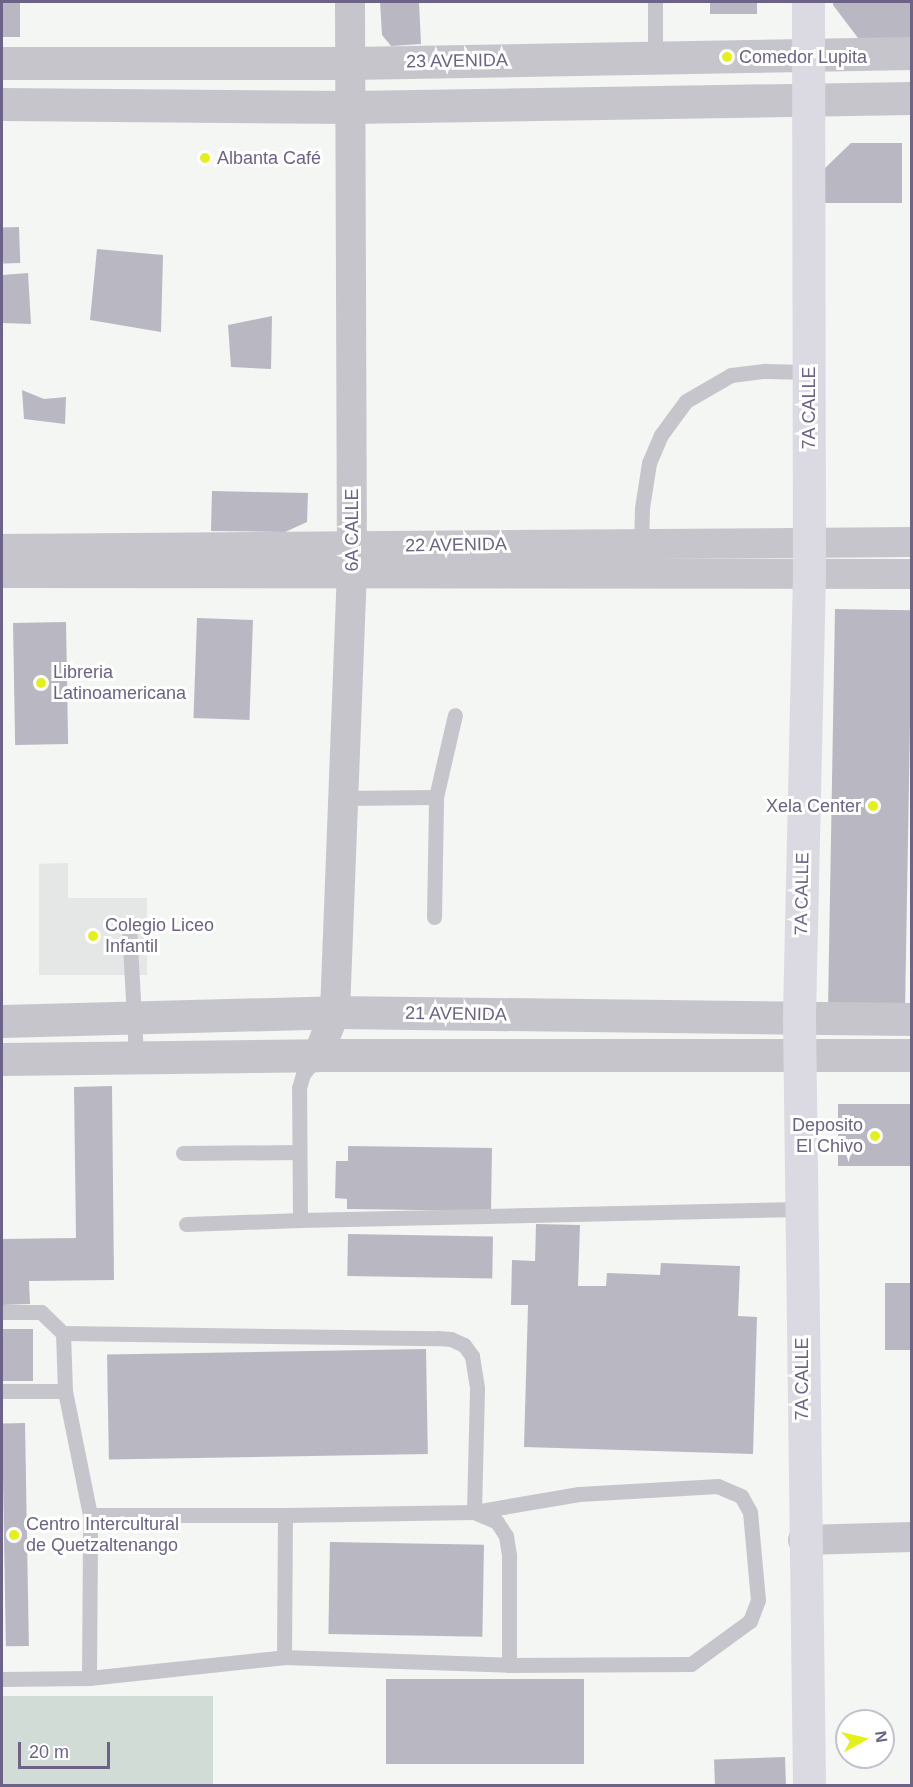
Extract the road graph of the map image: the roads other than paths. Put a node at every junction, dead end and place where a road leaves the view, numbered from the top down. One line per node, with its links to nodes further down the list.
1 (350, 2): 8 (street, 6A CALLE)
2 (655, 2): 6 (lane)
3 (808, 2): 5 (main road, 7A CALLE)
4 (912, 53): 5 (street, 23 AVENIDA)
5 (807, 56): 6 (street, 23 AVENIDA); 10 (main road, 7A CALLE)
6 (655, 58): 8 (street, 23 AVENIDA)
7 (2, 63): 8 (street, 23 AVENIDA)
8 (351, 63): 12 (street, 6A CALLE)
9 (912, 98): 10 (street)
10 (809, 99): 12 (street); 13 (main road, 7A CALLE)
11 (2, 104): 12 (street)
12 (351, 107): 18 (street, 6A CALLE)
13 (809, 372): 15 (lane); 17 (main road, 7A CALLE)
14 (912, 542): 17 (street, 22 AVENIDA)
15 (641, 543): 17 (street, 22 AVENIDA); 18 (street, 22 AVENIDA); 20 (lane)
16 (2, 549): 18 (street, 22 AVENIDA)
17 (809, 558): 20 (street, 22 AVENIDA); 21 (street, 22 AVENIDA); 30 (main road, 7A CALLE)
18 (352, 560): 19 (street, 22 AVENIDA); 20 (street, 22 AVENIDA); 24 (street, 6A CALLE)
19 (2, 573)
20 (641, 573)
21 (912, 574)
22 (455, 715): 23 (lane)
23 (436, 797): 24 (lane); 25 (lane)
24 (343, 798): 27 (street, 6A CALLE)
25 (434, 917)
26 (129, 926): 28 (lane)
27 (335, 1012): 28 (street, 21 AVENIDA); 30 (street, 21 AVENIDA); 32 (street, 6A CALLE)
28 (134, 1018): 31 (street, 21 AVENIDA); 34 (lane)
29 (912, 1018): 30 (street, 21 AVENIDA)
30 (798, 1019): 35 (main road, 7A CALLE)
31 (2, 1021)
32 (318, 1055): 34 (street); 35 (street); 37 (lane)
33 (912, 1055): 35 (street)
34 (136, 1057): 36 (street)
35 (799, 1057): 39 (main road, 7A CALLE)
36 (2, 1059)
37 (298, 1152): 38 (lane); 40 (lane)
38 (183, 1153)
39 (801, 1209): 40 (lane); 50 (main road, 7A CALLE)
40 (300, 1220): 41 (lane)
41 (186, 1224)
42 (2, 1312): 43 (lane)
43 (63, 1333): 45 (lane); 46 (lane)
44 (2, 1391): 45 (lane)
45 (65, 1391): 47 (lane)
46 (474, 1512): 48 (lane); 53 (lane); 53 (lane)
47 (90, 1515): 48 (lane); 54 (lane)
48 (285, 1515): 52 (lane)
49 (912, 1537): 50 (street)
50 (804, 1549): 51 (street); 56 (main road, 7A CALLE)
51 (912, 1556)
52 (284, 1658): 53 (lane); 54 (lane)
53 (509, 1665)
54 (89, 1678): 55 (lane)
55 (2, 1679)
56 (809, 1785)

